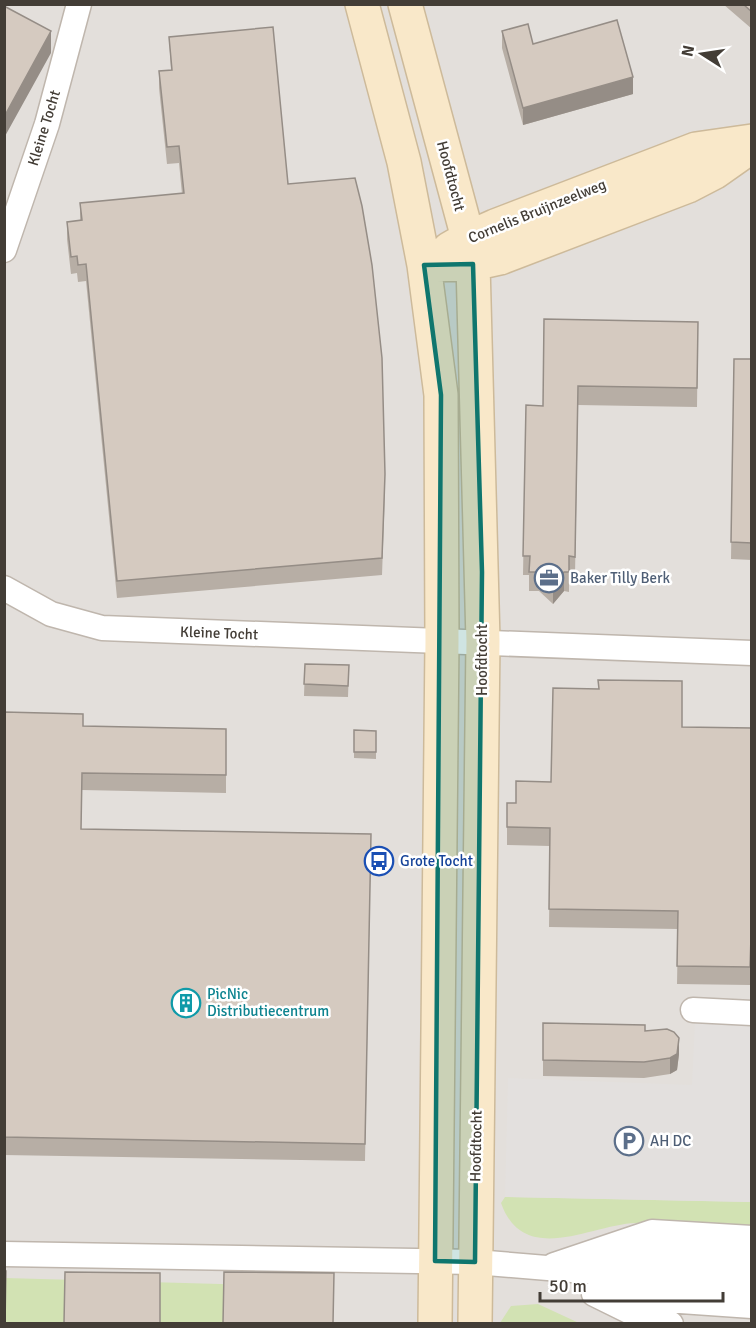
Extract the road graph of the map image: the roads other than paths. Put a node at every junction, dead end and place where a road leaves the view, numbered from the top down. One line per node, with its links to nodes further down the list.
1 (79, 4): 6 (street, Kleine Tocht)
2 (362, 4): 8 (main road)
3 (405, 4): 7 (main road, Hoofdtocht)
4 (752, 141): 7 (main road, Cornelis Bruijnzeelweg)
5 (752, 146): 7 (main road, Cornelis Bruijnzeelweg)
6 (4, 250)
7 (470, 251): 8 (main road, Cornelis Bruijnzeelweg); 11 (main road, Hoofdtocht)
8 (424, 265): 10 (main road)
9 (4, 588): 10 (street, Kleine Tocht)
10 (442, 641): 11 (street, Kleine Tocht); 17 (main road)
11 (483, 641): 12 (street); 18 (main road, Hoofdtocht)
12 (752, 653)
13 (693, 1010): 14 (street)
14 (752, 1013)
15 (752, 1238): 20 (street)
16 (4, 1254): 17 (street)
17 (435, 1261): 18 (street); 23 (main road)
18 (475, 1262): 20 (street); 24 (main road, Hoofdtocht)
19 (752, 1262): 20 (street)
20 (543, 1269): 21 (street); 22 (street); 25 (street)
21 (752, 1284)
22 (752, 1306)
23 (435, 1323)
24 (475, 1323)
25 (671, 1323)

